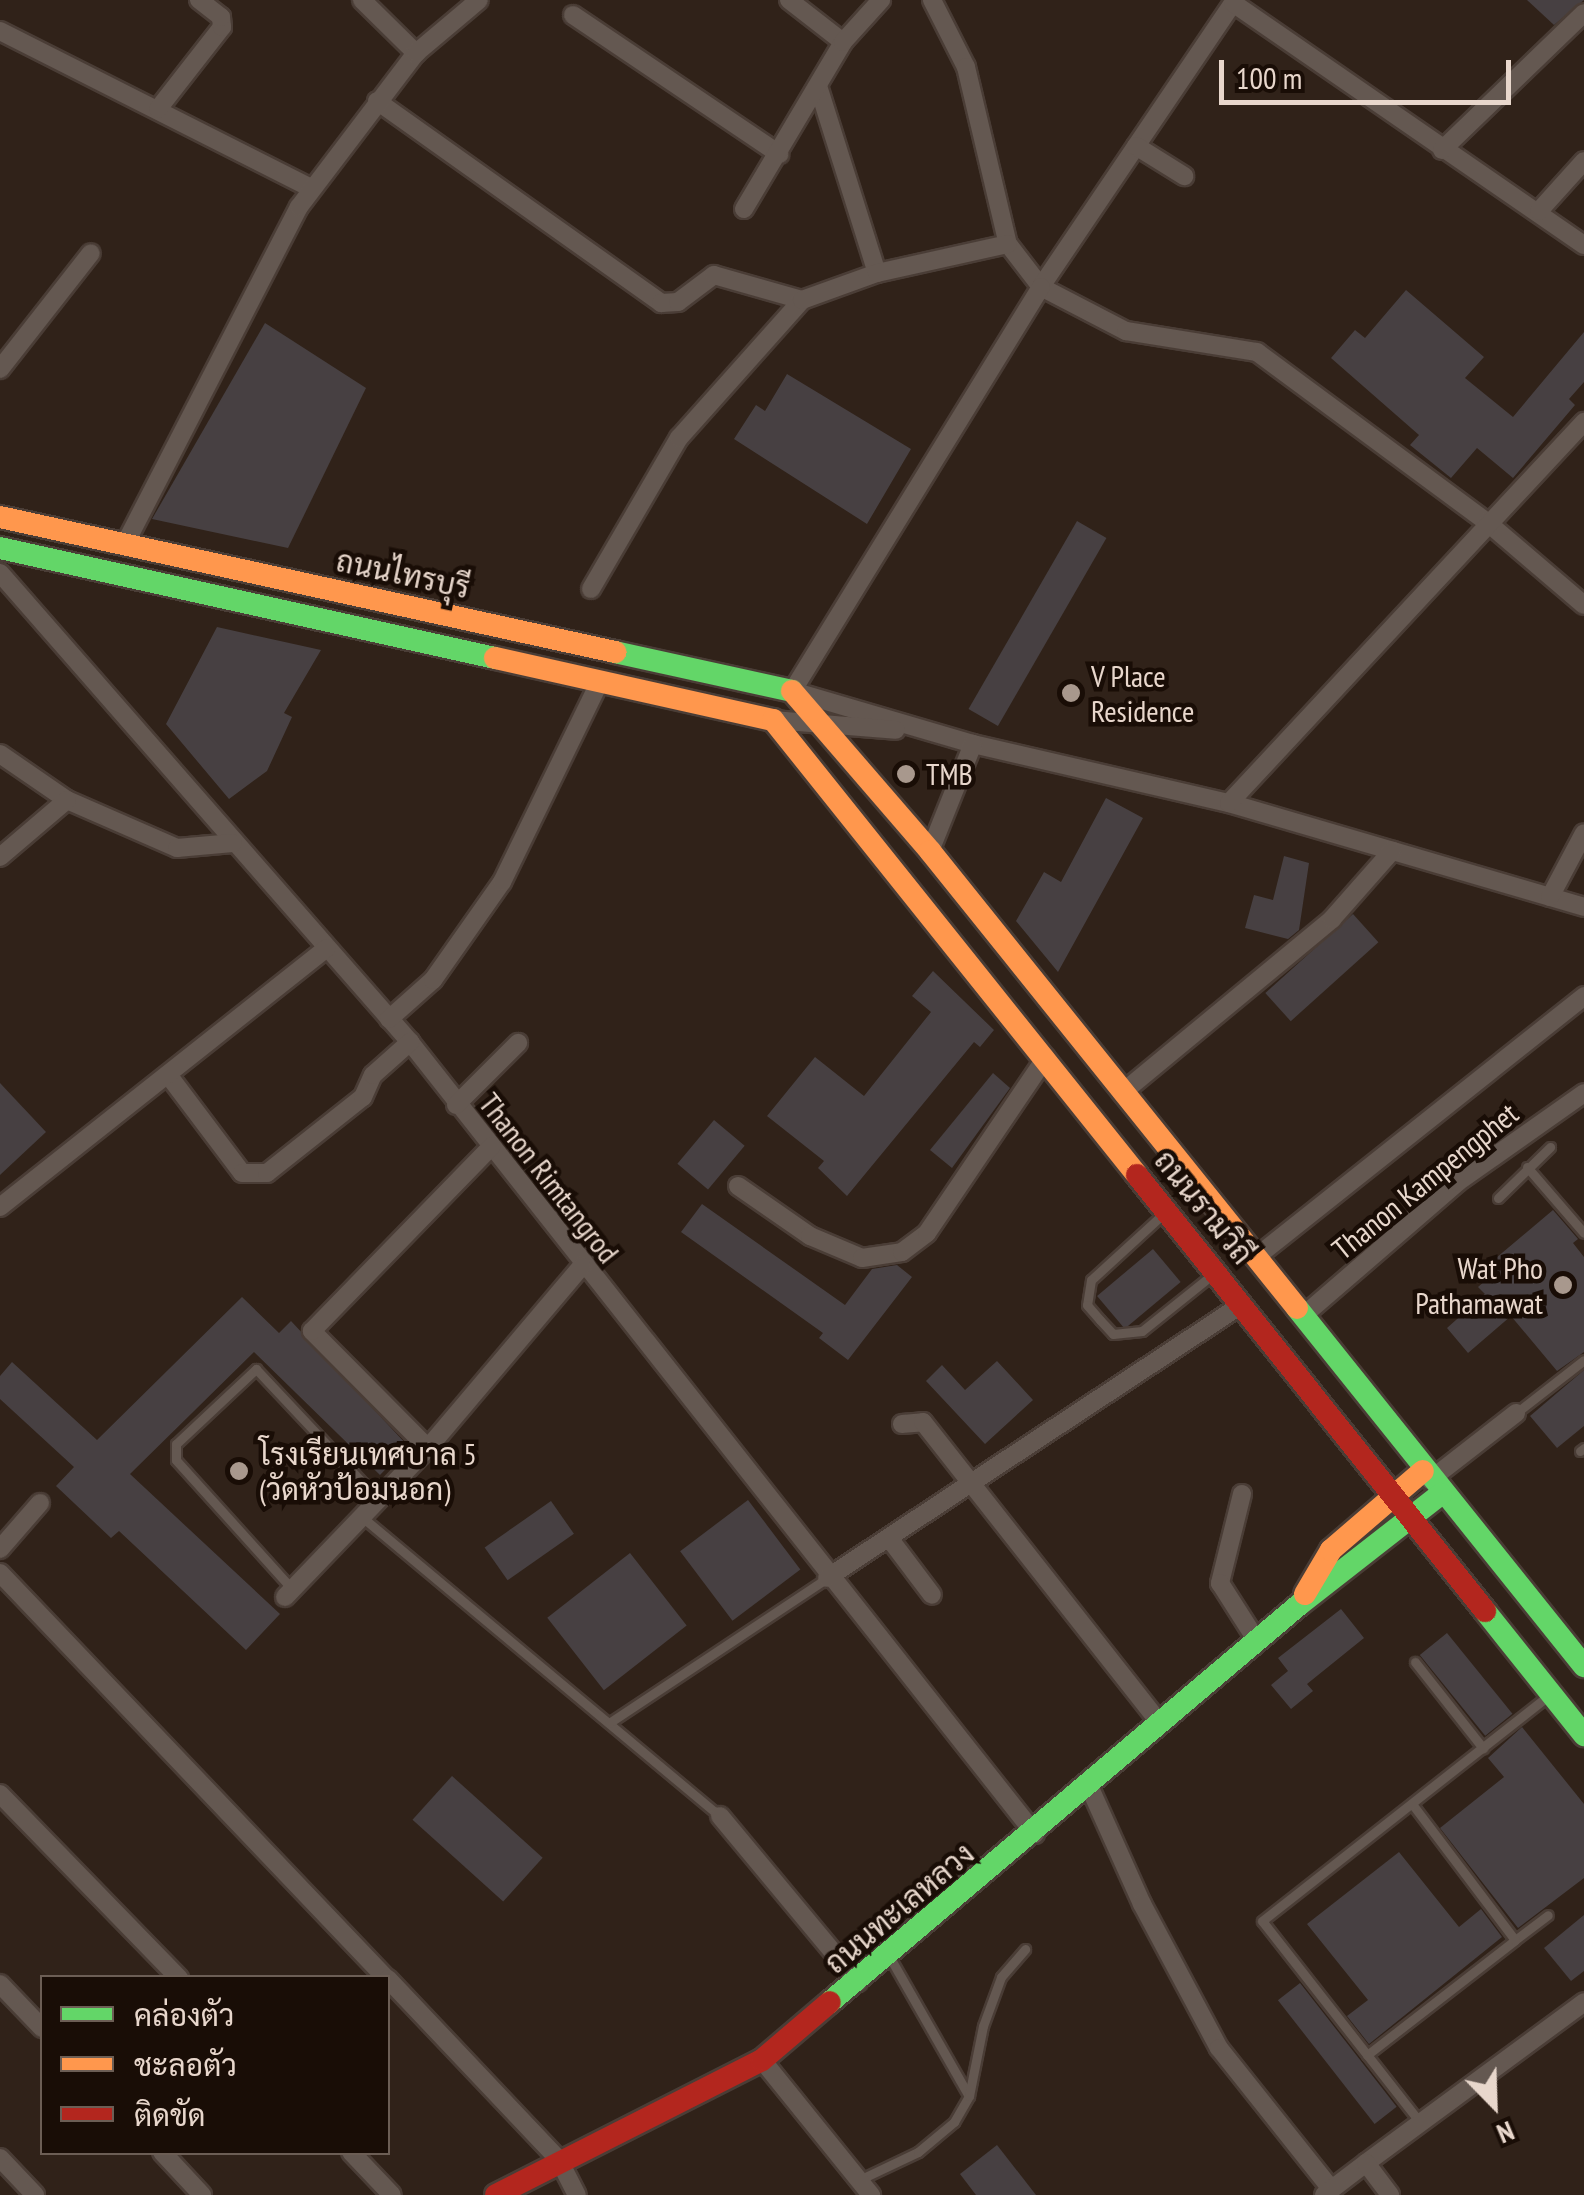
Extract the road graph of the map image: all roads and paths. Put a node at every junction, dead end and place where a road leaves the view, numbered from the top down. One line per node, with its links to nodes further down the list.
1 (199, 0): 15 (street)
2 (362, 0): 12 (street)
3 (789, 0): 11 (street)
4 (881, 0): 11 (street)
5 (932, 0): 24 (street)
6 (1234, 2): 16 (street); 17 (street)
7 (469, 3): 12 (street)
8 (1584, 13): 17 (street)
9 (574, 15): 18 (street)
10 (0, 31): 15 (street)
11 (843, 42): 13 (street)
12 (416, 52): 14 (street)
13 (818, 86): 18 (street); 27 (street)
14 (377, 101): 21 (street); 29 (street)
15 (158, 109): 21 (street)
16 (1136, 146): 20 (street); 28 (street)
17 (1442, 150): 23 (street)
18 (779, 154): 22 (street)
19 (1584, 161): 23 (street)
20 (1184, 176)
21 (311, 188): 34 (street)
22 (744, 209)
23 (1539, 211): 25 (street)
24 (1008, 244): 27 (street); 28 (street)
25 (1584, 245)
26 (91, 253): 30 (street)
27 (877, 273): 29 (street)
28 (1041, 286): 33 (street); 40 (street)
29 (802, 300): 37 (street)
30 (0, 369)
31 (1584, 422): 33 (street)
32 (0, 517): 34 (main road, ถนนไทรบุรี)
33 (1488, 523): 38 (street); 47 (street)
34 (125, 544): 40 (main road, ถนนไทรบุรี)
35 (0, 548): 39 (main road, ถนนไทรบุรี)
36 (0, 573): 49 (street, Thanon Rimtangrod)
37 (592, 589)
38 (1584, 605)
39 (600, 681): 41 (main road, ถนนไทรบุรี); 57 (street)
40 (792, 691): 41 (main road); 42 (main road, ถนนรามวิถี); 43 (street)
41 (773, 720): 42 (street); 60 (main road, ถนนรามวิถี)
42 (820, 724): 43 (street); 50 (main road, ถนนรามวิถี)
43 (932, 733): 44 (street)
44 (974, 744): 47 (street); 50 (street)
45 (0, 754): 46 (street)
46 (67, 800): 49 (street); 52 (street)
47 (1228, 803): 51 (street)
48 (1584, 833): 53 (street)
49 (233, 843): 55 (street, Thanon Rimtangrod)
50 (930, 850): 62 (main road, ถนนรามวิถี)
51 (1392, 851): 53 (street); 62 (street)
52 (0, 857)
53 (1550, 897): 54 (street)
54 (1584, 907)
55 (327, 948): 57 (street, Thanon Rimtangrod); 61 (street)
56 (1584, 996): 73 (street)
57 (388, 1019): 58 (street, Thanon Rimtangrod)
58 (410, 1042): 61 (street); 64 (street, Thanon Rimtangrod)
59 (518, 1043): 64 (street)
60 (1046, 1057): 68 (street); 71 (main road, ถนนรามวิถี)
61 (169, 1076): 70 (street)
62 (1122, 1092): 73 (main road, ถนนรามวิถี)
63 (1584, 1093): 77 (street, Thanon Kampengphet)
64 (456, 1105): 65 (street, Thanon Rimtangrod)
65 (492, 1146): 74 (street, Thanon Rimtangrod); 81 (street)
66 (1550, 1146): 67 (lane)
67 (1527, 1167): 69 (lane); 72 (lane)
68 (738, 1186)
69 (1498, 1198)
70 (0, 1207)
71 (1168, 1210): 75 (main road, ถนนรามวิถี); 75 (lane)
72 (1584, 1232)
73 (1255, 1258): 77 (main road, ถนนรามวิถี)
74 (582, 1266): 81 (street); 93 (street, Thanon Rimtangrod)
75 (1218, 1270): 76 (main road, ถนนรามวิถี)
76 (1242, 1304): 83 (street); 85 (main road, ถนนรามวิถี)
77 (1303, 1316): 82 (main road, ถนนรามวิถี)
78 (1584, 1360): 79 (lane)
79 (1516, 1413): 82 (street)
80 (902, 1424): 83 (street)
81 (428, 1448): 86 (street)
82 (1432, 1482): 85 (main road, ถนนทะเลหลวง); 89 (main road, ถนนทะเลหลวง); 99 (main road, ถนนรามวิถี)
83 (971, 1483): 90 (street); 102 (street)
84 (1242, 1494): 97 (street)
85 (1392, 1496): 89 (main road, ถนนรามวิถี); 96 (main road, ถนนทะเลหลวง)
86 (380, 1500): 88 (street); 94 (lane)
87 (40, 1503): 91 (street)
88 (362, 1517): 94 (street); 101 (lane)
89 (1412, 1519): 96 (main road, ถนนทะเลหลวง); 100 (main road, ถนนรามวิถี)
90 (889, 1538): 93 (street); 95 (street)
91 (0, 1549)
92 (0, 1573): 115 (street)
93 (827, 1578): 101 (lane); 109 (street, Thanon Rimtangrod)
94 (289, 1593)
95 (932, 1595)
96 (1300, 1604): 97 (main road, ถนนทะเลหลวง)
97 (1257, 1641): 102 (main road, ถนนทะเลหลวง)
98 (1415, 1662): 104 (lane)
99 (1584, 1666)
100 (1550, 1693): 103 (main road, ถนนรามวิถี); 104 (lane)
101 (610, 1723): 108 (lane)
102 (1160, 1723): 105 (main road, ถนนทะเลหลวง)
103 (1584, 1735)
104 (1483, 1748): 107 (lane)
105 (1089, 1786): 109 (main road, ถนนทะเลหลวง); 131 (street)
106 (0, 1794): 114 (street)
107 (1412, 1804): 111 (lane); 121 (lane)
108 (720, 1816): 117 (street)
109 (1034, 1834): 113 (main road, ถนนทะเลหลวง)
110 (1548, 1916): 111 (lane)
111 (1515, 1940): 121 (lane)
112 (1025, 1949): 123 (lane)
113 (889, 1956): 117 (main road, ถนนทะเลหลวง); 123 (lane)
114 (177, 1975)
115 (384, 1975)
116 (390, 1981): 128 (street)
117 (858, 1982): 122 (main road, ถนนทะเลหลวง)
118 (0, 1984): 120 (street)
119 (1584, 2002): 124 (street)
120 (40, 2026)
121 (1366, 2055): 124 (lane)
122 (762, 2060): 128 (main road, ถนนทะเลหลวง); 130 (street)
123 (969, 2096): 130 (lane)
124 (1419, 2122): 129 (street)
125 (165, 2155): 133 (street)
126 (354, 2155): 134 (street)
127 (0, 2158): 132 (street)
128 (559, 2160): 135 (main road, ถนนทะเลหลวง); 136 (street)
129 (1366, 2164): 131 (street); 137 (street)
130 (865, 2188)
131 (1328, 2192)
132 (35, 2195)
133 (202, 2195)
134 (392, 2195)
135 (496, 2195)
136 (578, 2195)
137 (1390, 2195)

